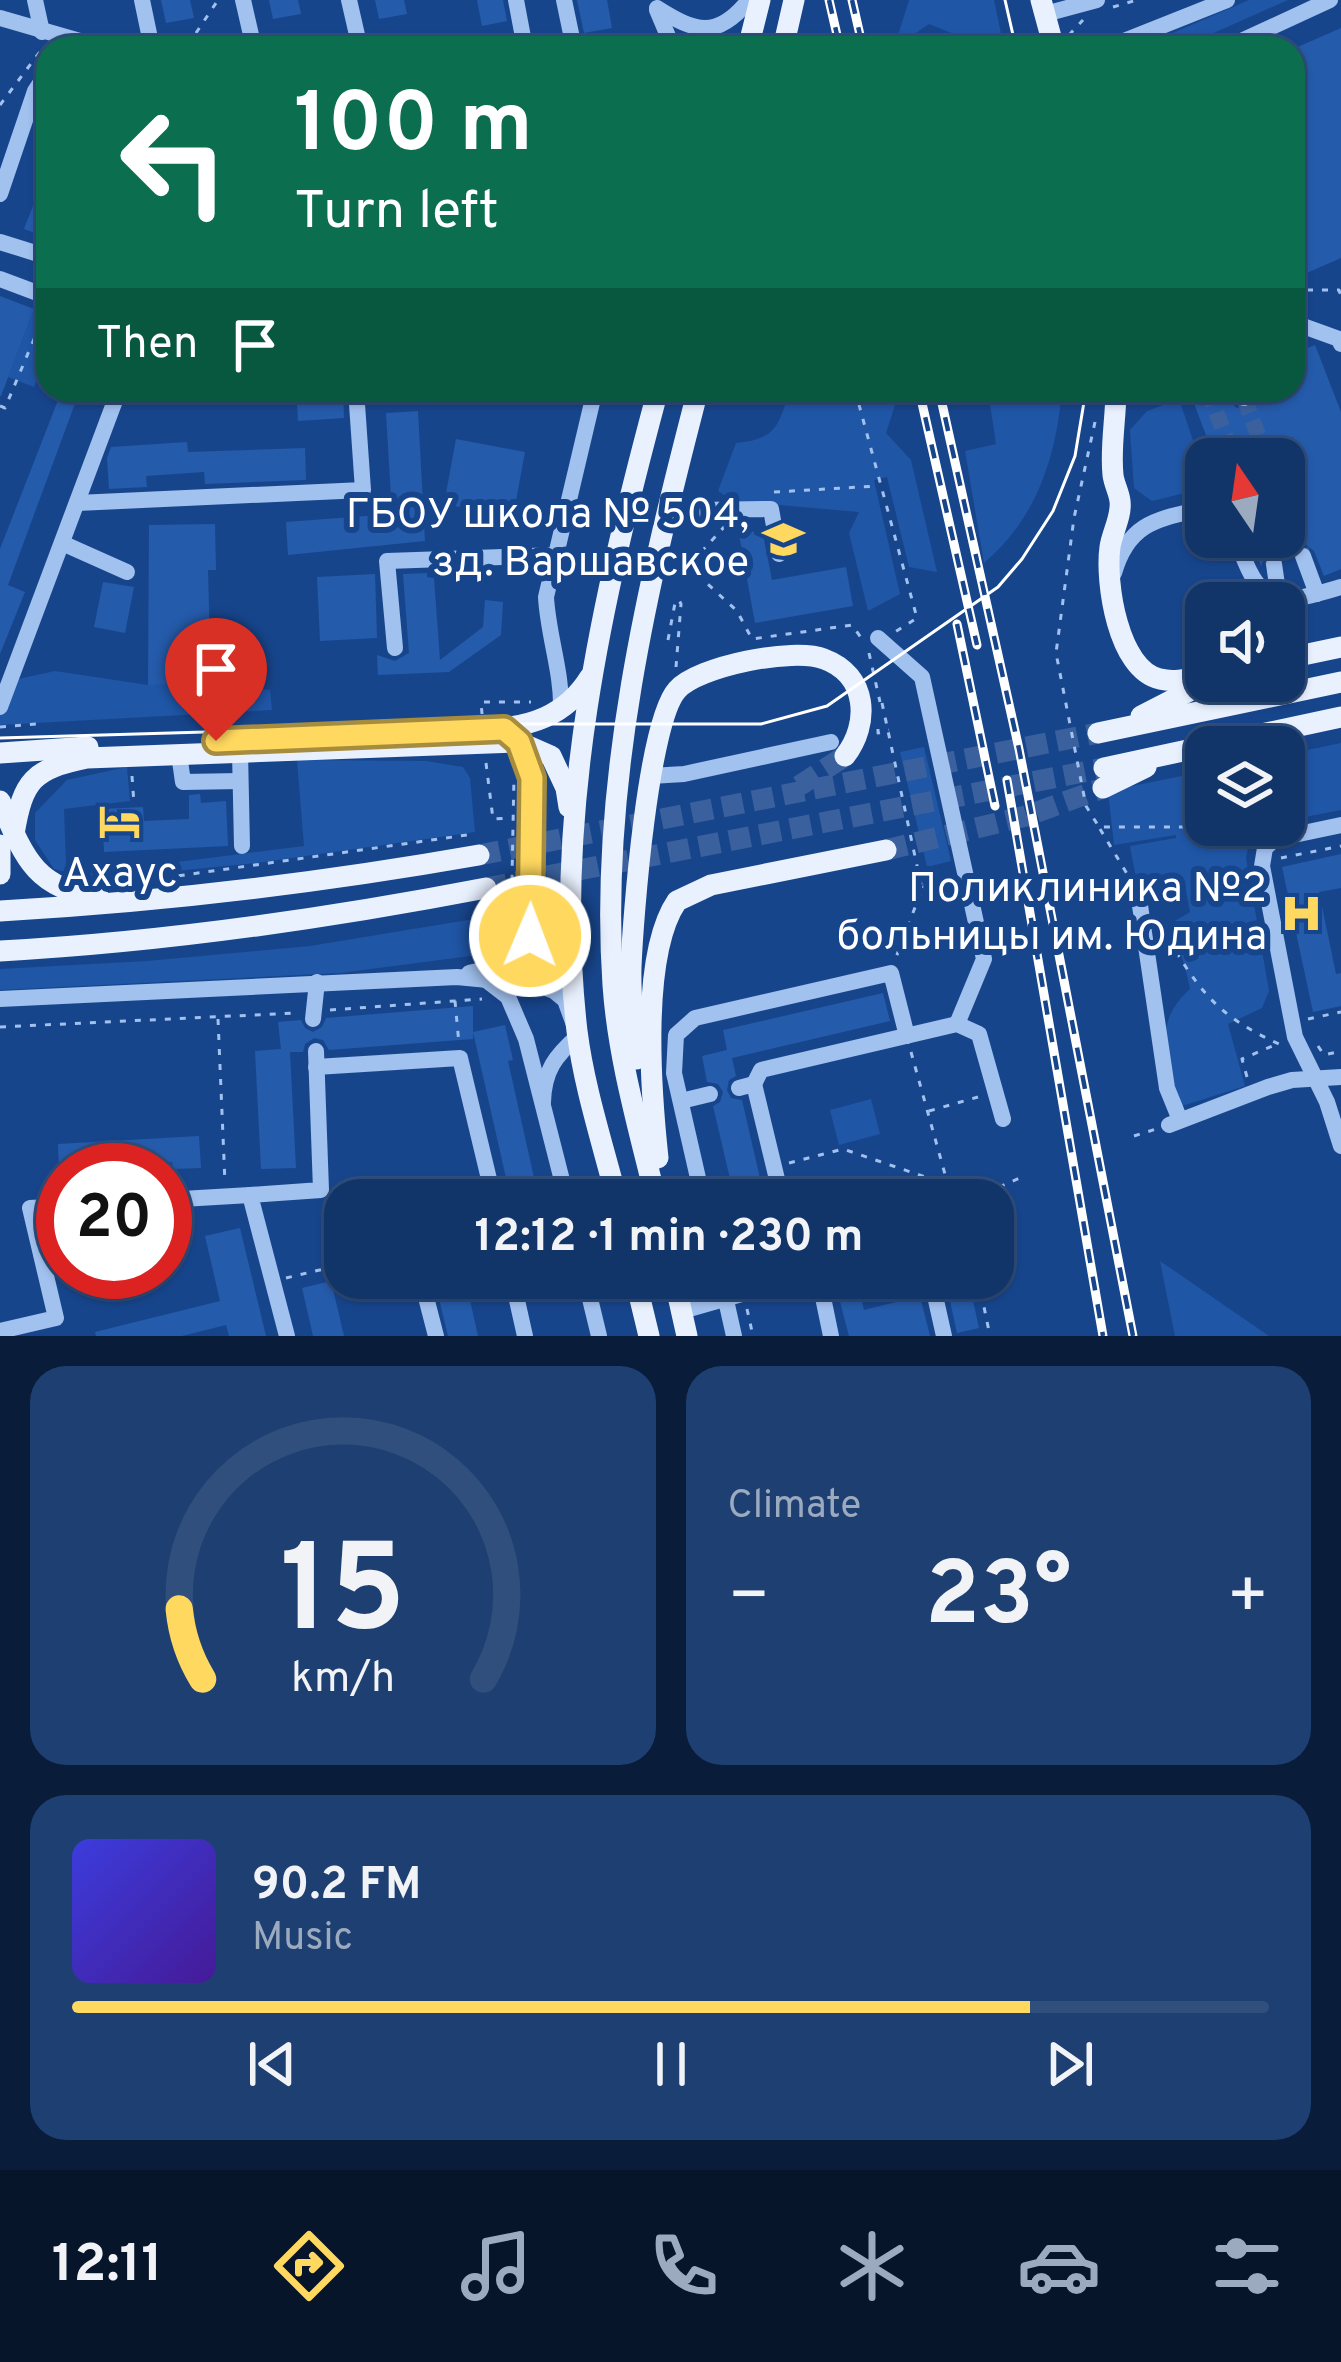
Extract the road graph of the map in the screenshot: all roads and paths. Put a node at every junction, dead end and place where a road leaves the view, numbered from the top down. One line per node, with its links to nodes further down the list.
1 (35, 0): 19 (street)
2 (142, 0): 22 (street)
3 (218, 0): 20 (path)
4 (244, 0): 23 (street)
5 (349, 0): 24 (street)
6 (516, 0): 25 (street)
7 (564, 0): 26 (street)
8 (749, 0): 15 (street)
9 (760, 0): 28 (main road)
10 (794, 0): 29 (main road)
11 (1097, 0): 16 (street)
12 (1171, 0): 18 (street)
13 (1227, 0): 18 (street)
14 (1330, 0): 32 (street)
15 (656, 4): 27 (street)
16 (1043, 7): 30 (main road)
17 (0, 18): 19 (street)
18 (1177, 20): 31 (street)
19 (42, 32): 21 (street)
20 (196, 33)
21 (56, 36)
22 (151, 36)
23 (252, 36)
24 (357, 36)
25 (523, 36)
26 (572, 36)
27 (668, 36)
28 (751, 36)
29 (786, 36)
30 (1051, 36)
31 (1137, 36)
32 (1252, 36)
33 (36, 89): 34 (street)
34 (7, 150): 35 (street)
35 (0, 194)
36 (0, 242): 37 (street)
37 (36, 253)
38 (0, 279): 41 (street)
39 (1305, 290): 40 (path)
40 (1340, 292)
41 (36, 296)
42 (1305, 327): 44 (street)
43 (36, 332): 52 (path)
44 (1341, 344)
45 (115, 402): 57 (street)
46 (357, 402): 57 (street)
47 (592, 402): 64 (street)
48 (655, 402): 78 (main road)
49 (695, 402): 58 (main road)
50 (859, 402): 54 (path)
51 (1122, 402): 56 (main road)
52 (0, 406)
53 (1096, 414): 110 (path)
54 (881, 486): 55 (path); 74 (path)
55 (768, 493)
56 (1120, 500): 60 (street); 69 (main road)
57 (77, 503): 62 (street)
58 (669, 504): 63 (street); 157 (main road)
59 (1185, 513): 60 (street)
60 (1156, 520): 69 (street)
61 (728, 524): 74 (path)
62 (62, 543): 67 (street); 88 (street)
63 (779, 554)
64 (556, 555): 76 (street); 89 (street)
65 (1304, 558): 71 (street)
66 (1274, 564): 68 (street)
67 (127, 572)
68 (1277, 582)
69 (1110, 586): 80 (main road)
70 (1341, 587): 71 (street)
71 (1318, 594): 72 (street)
72 (1305, 596)
73 (668, 640): 79 (path)
74 (875, 641): 138 (street)
75 (1341, 647): 77 (main road)
76 (395, 649)
77 (1305, 654)
78 (596, 666): 89 (main road); 108 (main road)
79 (676, 668)
80 (1185, 680)
81 (1341, 682): 83 (main road)
82 (1185, 690): 87 (main road)
83 (1305, 690)
84 (880, 695): 93 (path)
85 (481, 702): 86 (path)
86 (528, 702)
87 (1246, 702)
88 (0, 707)
89 (561, 709): 95 (main road)
90 (1341, 717): 103 (main road)
91 (37, 724): 92 (path)
92 (0, 727)
93 (889, 730): 94 (path); 122 (path)
94 (878, 733)
95 (512, 735): 98 (main road); 99 (main road); 108 (main road); 129 (street)
96 (484, 748): 107 (path)
97 (838, 749): 102 (street); 102 (main road)
98 (239, 752): 100 (main road); 104 (street)
99 (0, 753)
100 (178, 754): 104 (street); 112 (main road)
101 (130, 763): 106 (path)
102 (651, 776): 157 (main road)
103 (1104, 778)
104 (240, 781): 114 (street)
105 (0, 801): 112 (main road)
106 (134, 804)
107 (513, 818)
108 (571, 821): 141 (main road)
109 (1341, 825): 117 (street)
110 (1100, 827): 111 (path); 123 (path)
111 (1185, 827)
112 (7, 839): 119 (main road); 124 (main road)
113 (477, 845): 120 (path); 124 (main road)
114 (242, 846)
115 (1341, 846): 117 (path)
116 (886, 850): 165 (main road)
117 (1268, 854): 147 (street)
118 (939, 864): 122 (path)
119 (0, 874)
120 (98, 881)
121 (486, 889): 127 (main road)
122 (922, 889): 128 (path)
123 (1138, 892): 155 (street)
124 (136, 904): 125 (main road)
125 (0, 911)
126 (1160, 926): 149 (path)
127 (0, 952)
128 (891, 973): 142 (street); 151 (street)
129 (457, 976): 130 (street); 131 (street)
130 (485, 980): 141 (street); 152 (street)
131 (317, 982): 133 (street); 136 (street)
132 (495, 998): 134 (path)
133 (0, 999)
134 (455, 1001): 136 (path); 145 (path)
135 (1341, 1012): 140 (path)
136 (314, 1015): 137 (path)
137 (218, 1019): 139 (path); 172 (path)
138 (957, 1024): 142 (street); 148 (street)
139 (0, 1028)
140 (1309, 1033)
141 (578, 1036): 152 (street); 163 (main road)
142 (907, 1036): 153 (path); 159 (street)
143 (1316, 1044): 144 (path)
144 (1341, 1051)
145 (460, 1058): 161 (street); 171 (street)
146 (1341, 1077): 147 (street)
147 (1316, 1079): 149 (street); 158 (street)
148 (996, 1093): 153 (path); 154 (street)
149 (1251, 1093): 155 (street)
150 (710, 1094): 151 (street)
151 (681, 1101): 166 (street)
152 (543, 1102): 162 (street)
153 (928, 1111): 169 (path)
154 (1003, 1119)
155 (1174, 1123): 156 (path)
156 (1134, 1136)
157 (641, 1137): 164 (main road)
158 (1341, 1146)
159 (774, 1167): 167 (street); 168 (path)
160 (1022, 1178): 170 (path)
161 (489, 1179)
162 (562, 1179)
163 (611, 1179)
164 (653, 1179)
165 (658, 1179)
166 (698, 1179)
167 (777, 1179)
168 (930, 1179)
169 (946, 1179)
170 (1014, 1181)
171 (250, 1195): 172 (street); 177 (street)
172 (226, 1197): 173 (street)
173 (192, 1199)
174 (36, 1208): 175 (street)
175 (36, 1233)
176 (324, 1269): 177 (path)
177 (273, 1282): 192 (street)
178 (52, 1299): 191 (street)
179 (426, 1299): 193 (street)
180 (517, 1299): 194 (street)
181 (590, 1299): 195 (street)
182 (640, 1299): 196 (main road)
183 (679, 1299): 190 (main road)
184 (731, 1299): 190 (street)
185 (735, 1299): 198 (street)
186 (735, 1299): 199 (path)
187 (823, 1299): 200 (street)
188 (936, 1299): 201 (street)
189 (982, 1299): 202 (path)
190 (682, 1311): 197 (main road)
191 (0, 1331)
192 (287, 1336)
193 (436, 1336)
194 (525, 1336)
195 (599, 1336)
196 (649, 1336)
197 (687, 1336)
198 (734, 1336)
199 (753, 1336)
200 (831, 1336)
201 (944, 1336)
202 (991, 1336)

